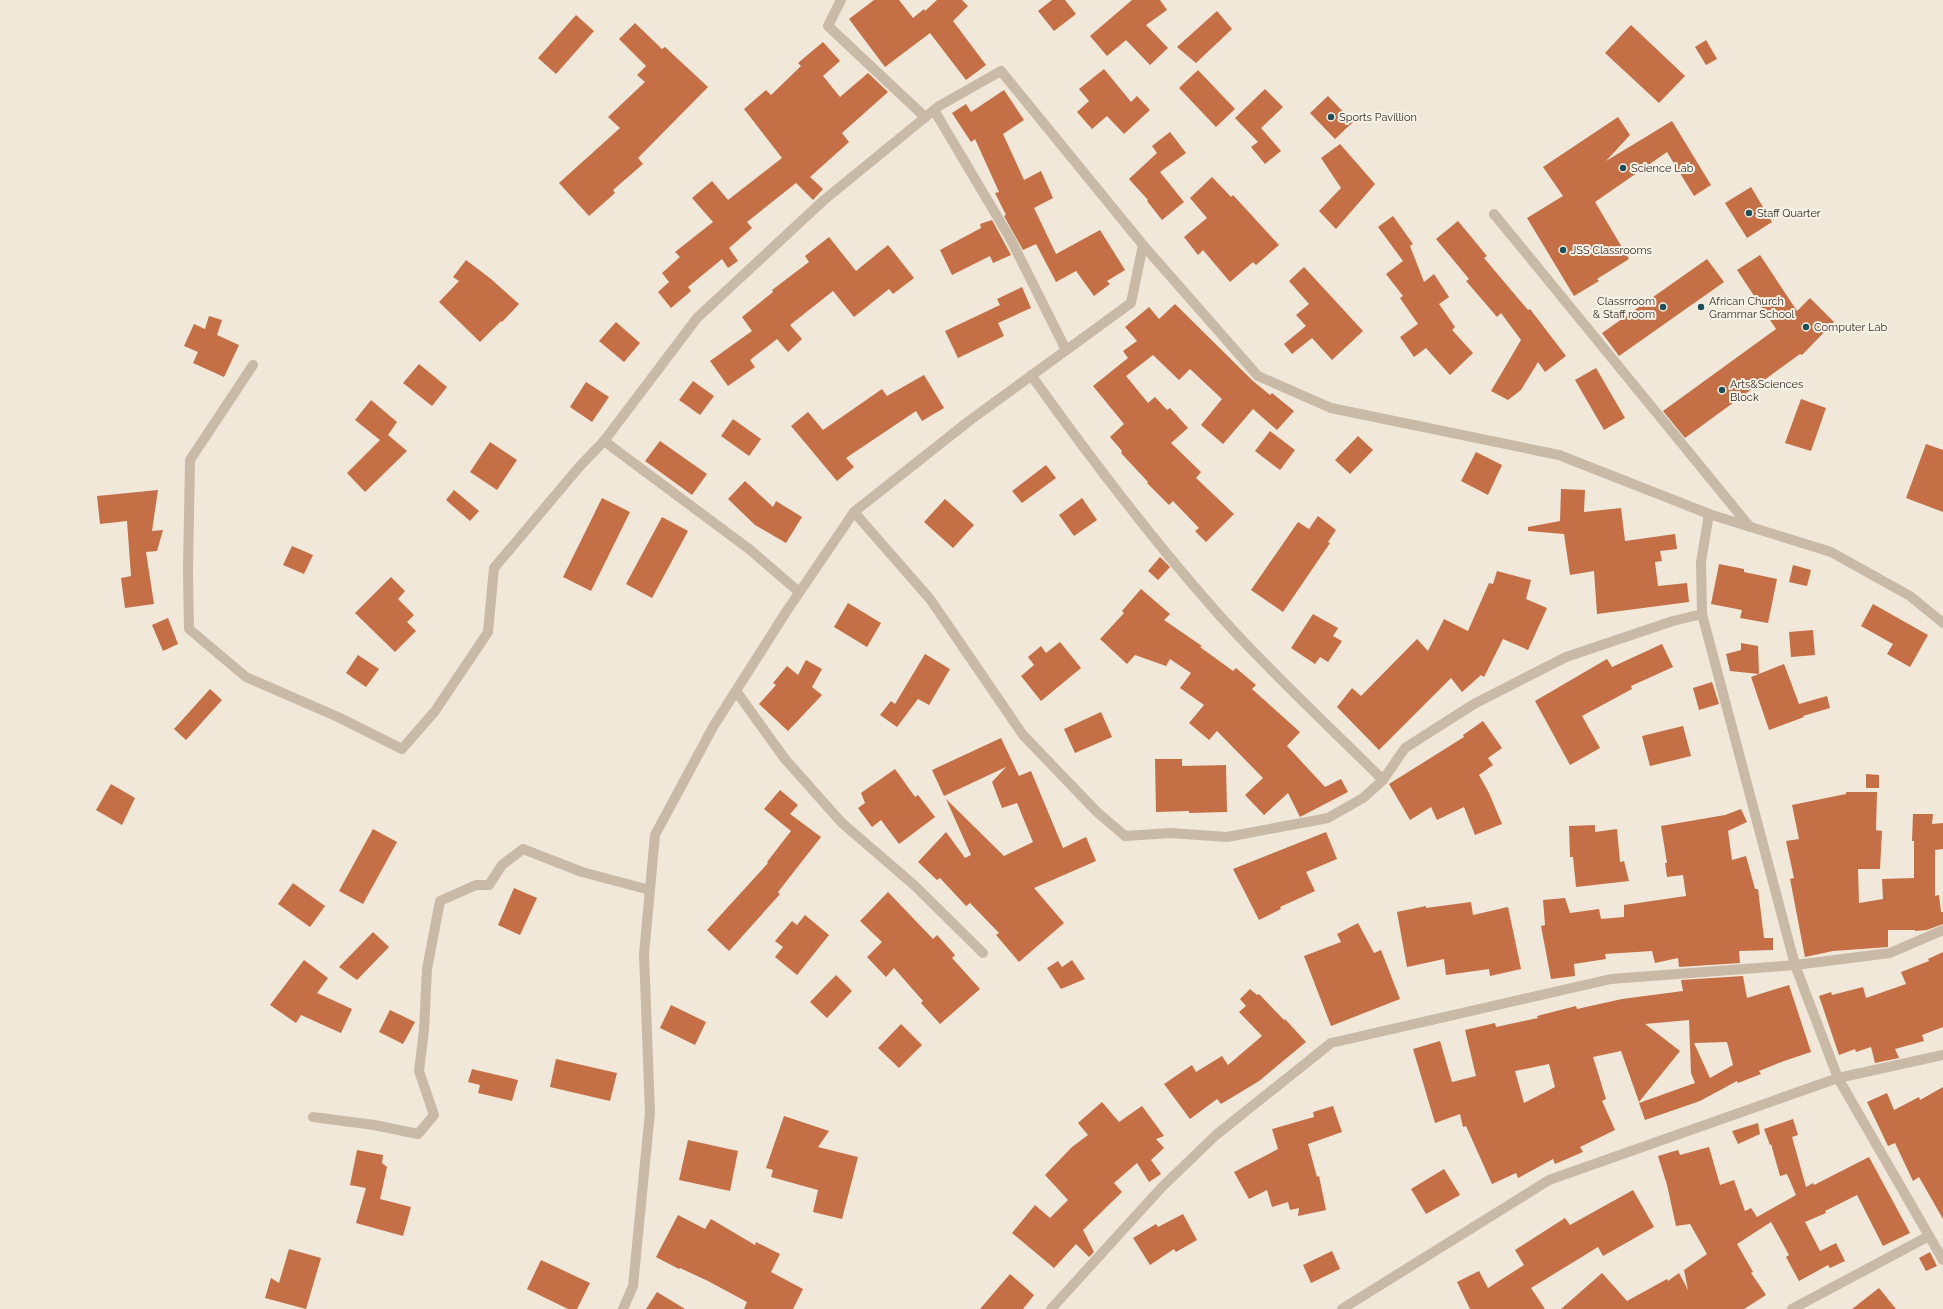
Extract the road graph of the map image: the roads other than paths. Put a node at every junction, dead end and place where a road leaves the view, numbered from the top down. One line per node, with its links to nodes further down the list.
1 (841, 0): 3 (street)
2 (934, 110): 3 (street); 5 (street); 6 (street)
3 (925, 117): 9 (street)
4 (1494, 214): 12 (street)
5 (1143, 245): 6 (street); 11 (street)
6 (1066, 350): 8 (street)
7 (253, 365): 9 (street)
8 (1031, 376): 10 (street); 17 (street)
9 (604, 442): 13 (street)
10 (854, 512): 13 (street); 17 (street)
11 (1709, 514): 12 (street); 14 (street)
12 (1750, 527): 15 (street)
13 (799, 592): 16 (street)
14 (1702, 614): 17 (street); 21 (street)
15 (1943, 623)
16 (736, 691): 18 (street); 20 (street)
17 (1383, 780)
18 (650, 890): 24 (street); 27 (street)
19 (1943, 930): 21 (street)
20 (983, 953)
21 (1795, 965): 23 (street); 28 (street)
22 (1943, 1055): 23 (street)
23 (1838, 1078): 25 (street); 29 (street)
24 (313, 1117)
25 (1929, 1236): 26 (street); 30 (street)
26 (1943, 1260)
27 (623, 1309)
28 (1051, 1309)
29 (1342, 1309)
30 (1792, 1309)

